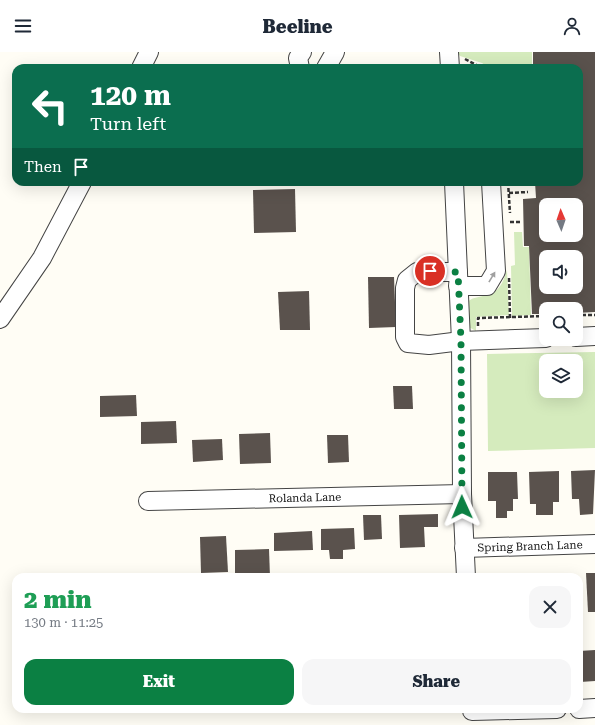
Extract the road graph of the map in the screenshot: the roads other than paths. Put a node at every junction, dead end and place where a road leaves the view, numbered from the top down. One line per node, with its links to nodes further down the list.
1 (149, 52): 4 (street)
2 (302, 52): 5 (street)
3 (449, 52): 6 (street)
4 (143, 64)
5 (299, 64)
6 (450, 64)
7 (80, 186): 11 (street)
8 (454, 186): 10 (street)
9 (491, 186): 10 (street, one-way to 9)
10 (458, 279): 15 (street); 15 (street)
11 (0, 319)
12 (595, 336): 13 (street)
13 (583, 337)
14 (539, 338): 15 (street)
15 (461, 341): 16 (street)
16 (462, 494): 17 (street, Rolanda Lane); 19 (street)
17 (148, 501)
18 (595, 544): 19 (street, Spring Branch Lane)
19 (464, 548): 20 (street)
20 (466, 573)
21 (583, 708): 22 (street)
22 (595, 708)
23 (500, 713): 24 (street)
24 (472, 715)

